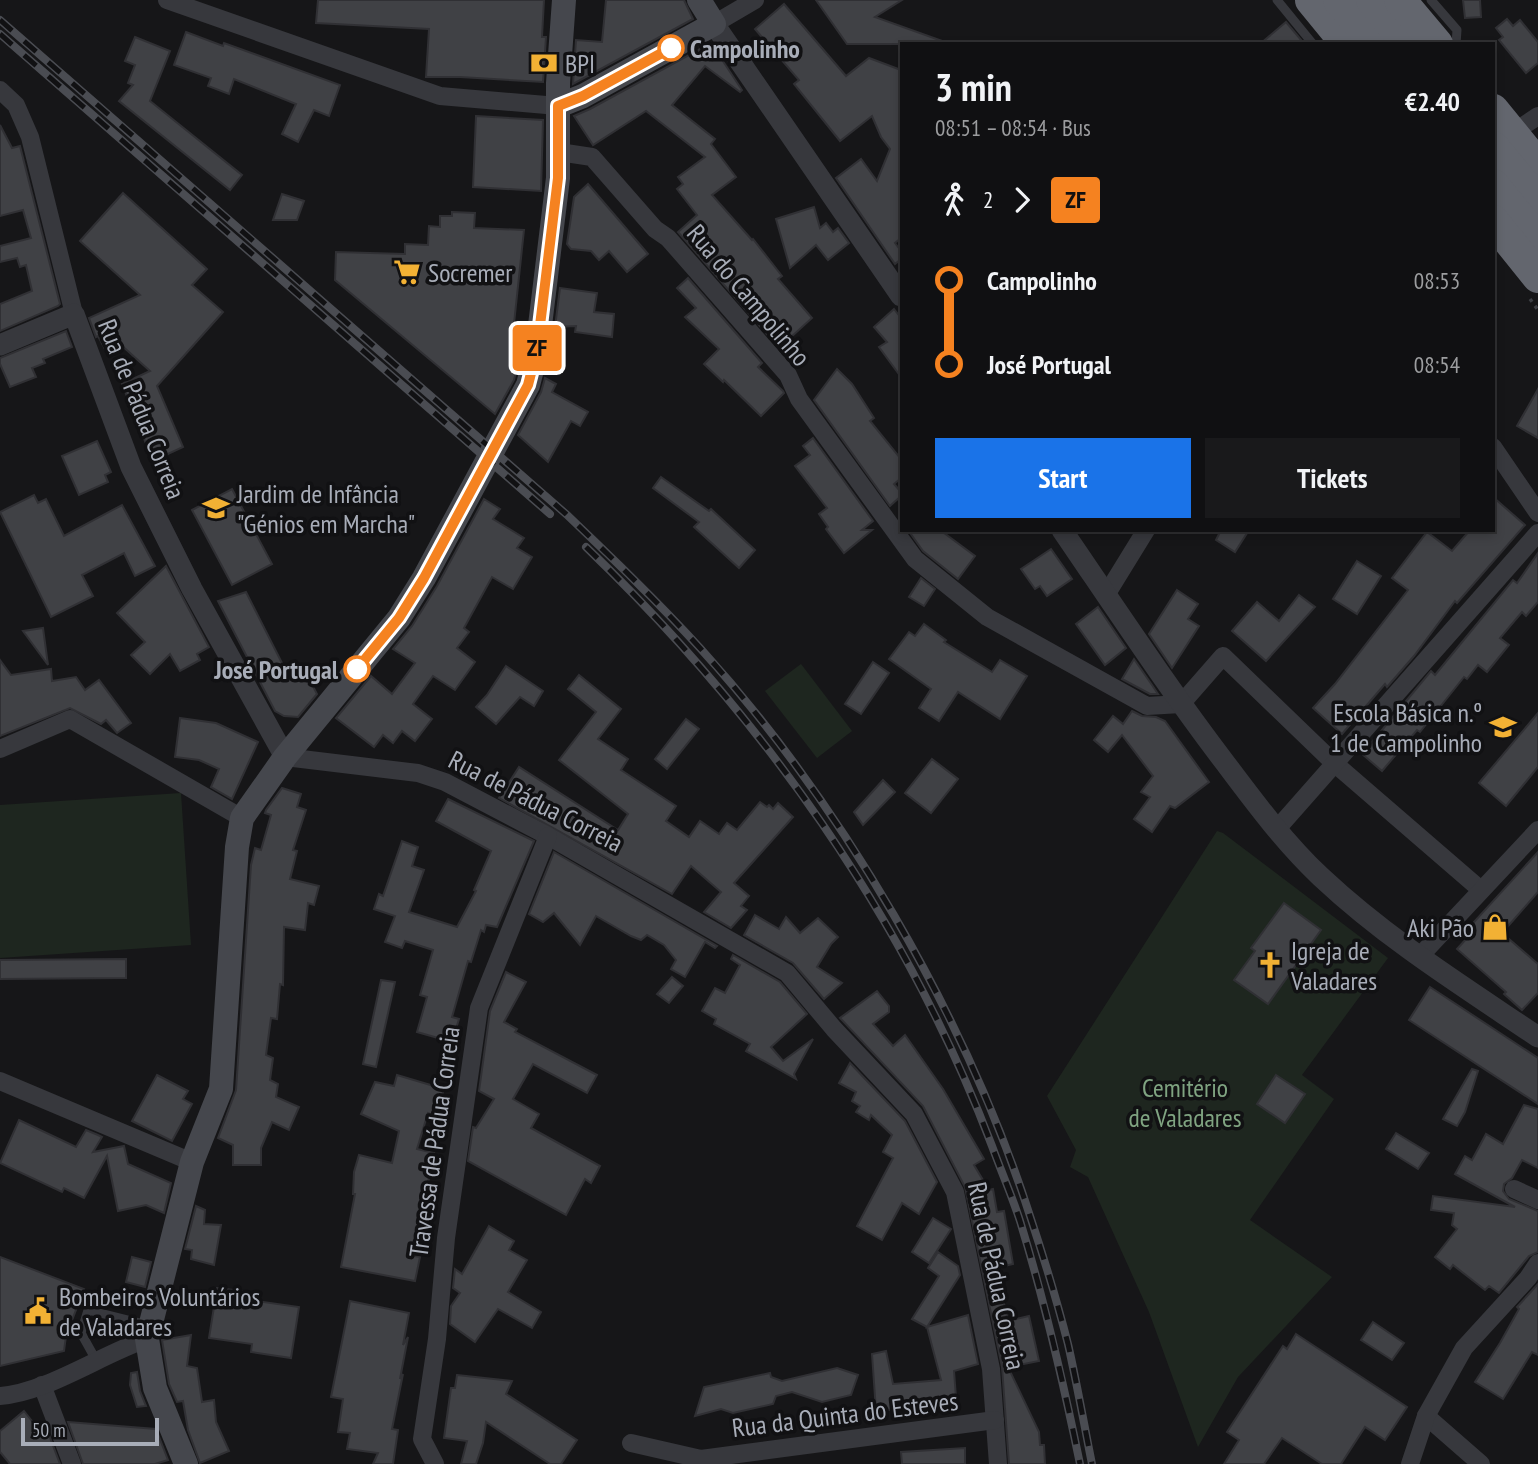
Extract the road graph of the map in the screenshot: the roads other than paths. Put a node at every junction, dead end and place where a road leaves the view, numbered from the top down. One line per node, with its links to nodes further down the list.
1 (167, 0): 20 (street)
2 (564, 0): 20 (main road)
3 (699, 0): 12 (main road)
4 (755, 0): 11 (street)
5 (1278, 0): 13 (lane)
6 (1311, 0): 14 (highway)
7 (1339, 0): 15 (highway)
8 (1371, 0): 16 (highway)
9 (1400, 0): 17 (highway)
10 (1431, 0): 18 (lane)
11 (737, 5): 12 (street)
12 (715, 24): 20 (main road); 32 (street)
13 (1311, 42)
14 (1345, 42)
15 (1374, 42)
16 (1406, 42)
17 (1435, 42)
18 (1456, 42)
19 (0, 90): 33 (street, Rua de Pádua Correia)
20 (558, 106): 25 (main road)
21 (1495, 112): 26 (highway)
22 (1538, 116): 23 (street)
23 (1520, 128)
24 (1495, 148): 28 (highway)
25 (559, 152): 41 (street, Rua do Campolinho); 43 (main road)
26 (1538, 165)
27 (1495, 187): 30 (highway)
28 (1538, 201)
29 (1495, 224): 31 (highway)
30 (1538, 240)
31 (1538, 277)
32 (900, 295)
33 (74, 314): 34 (street); 43 (street, Rua de Pádua Correia)
34 (0, 345)
35 (1495, 450): 36 (street)
36 (1538, 513)
37 (1063, 532): 40 (street)
38 (1145, 532): 40 (street)
39 (1538, 533): 44 (street)
40 (1106, 595): 41 (street)
41 (1181, 705): 44 (street); 46 (street)
42 (0, 749): 45 (street)
43 (285, 757): 45 (main road); 48 (street, Rua de Pádua Correia)
44 (1334, 764): 46 (street); 49 (street)
45 (242, 818): 53 (main road)
46 (1276, 830): 50 (street)
47 (1538, 830): 49 (street)
48 (548, 836): 62 (street, Rua de Pádua Correia); 67 (street, Travessa de Pádua Correia)
49 (1481, 890): 50 (street)
50 (1420, 956): 51 (street)
51 (1538, 1037)
52 (0, 1081): 53 (street)
53 (192, 1162): 57 (main road)
54 (1514, 1189): 55 (street)
55 (1538, 1200)
56 (1538, 1263): 61 (street)
57 (149, 1332): 58 (street); 58 (lane); 66 (main road)
58 (96, 1360): 59 (street)
59 (42, 1385): 60 (street); 65 (street)
60 (0, 1396)
61 (1426, 1416): 69 (street); 70 (street)
62 (995, 1420): 64 (street, Rua da Quinta do Esteves); 68 (street, Rua de Pádua Correia)
63 (631, 1443): 64 (street)
64 (702, 1461)
65 (72, 1464)
66 (186, 1464)
67 (435, 1464)
68 (998, 1464)
69 (1410, 1464)
70 (1481, 1464)

